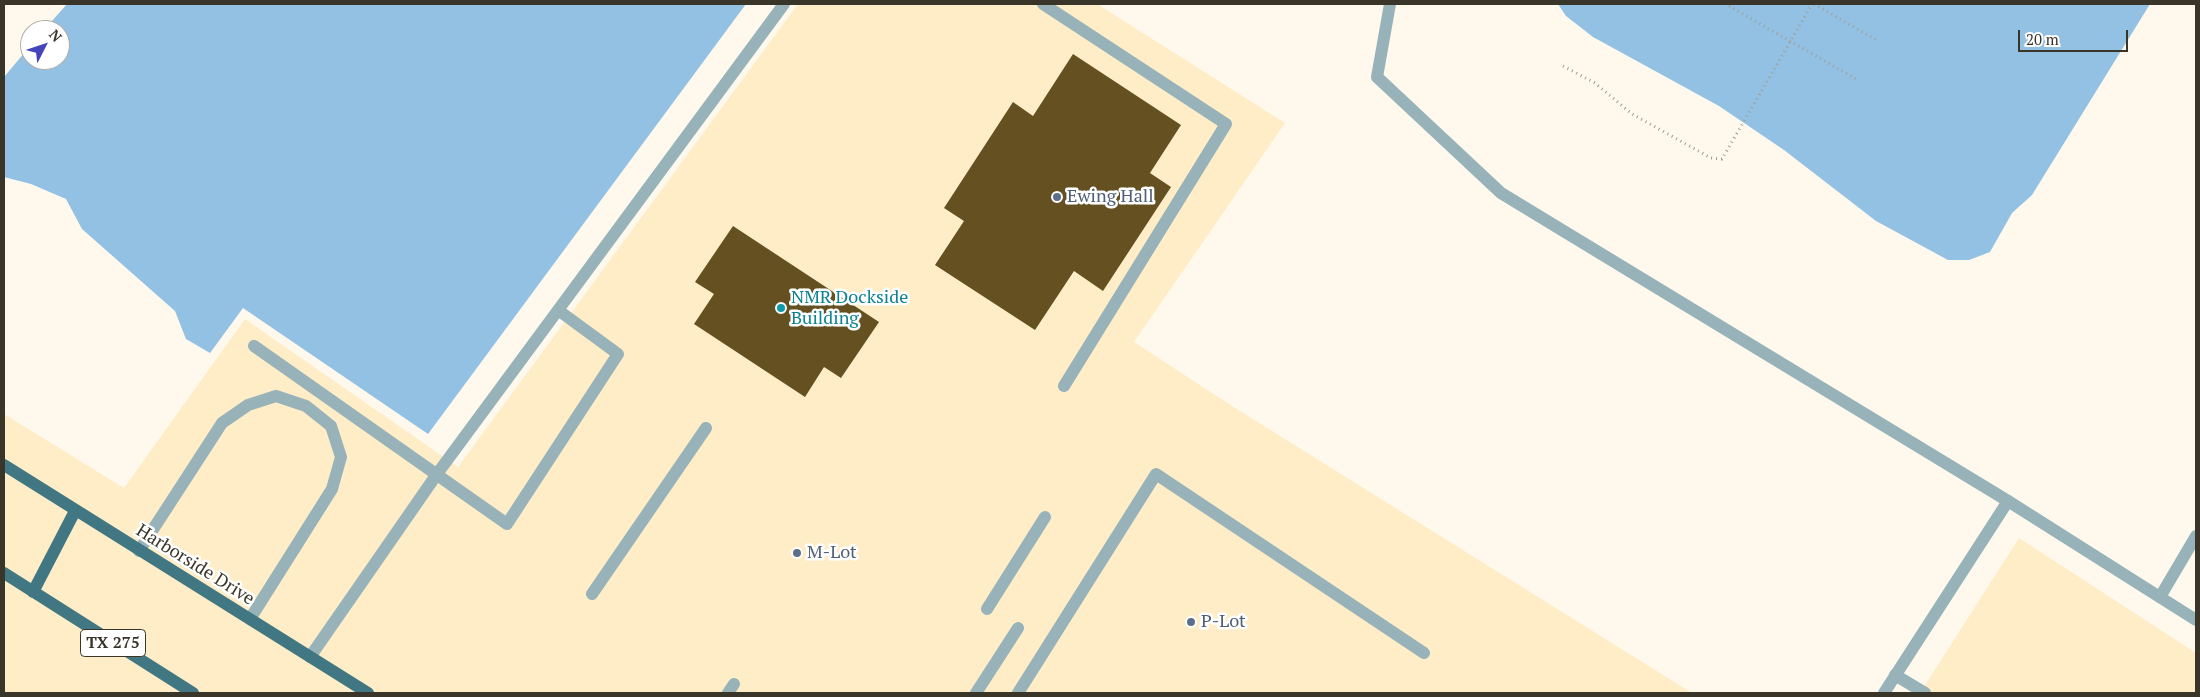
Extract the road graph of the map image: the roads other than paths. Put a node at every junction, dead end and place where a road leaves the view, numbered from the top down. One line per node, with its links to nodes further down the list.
1 (784, 4): 4 (street)
2 (1043, 4): 6 (street)
3 (1390, 4): 10 (street)
4 (558, 310): 9 (street); 9 (street)
5 (254, 346): 9 (street)
6 (1064, 386)
7 (706, 428): 17 (street)
8 (4, 465): 11 (main road, Harborside Drive)
9 (437, 474): 24 (street)
10 (2008, 501): 18 (street); 25 (street)
11 (75, 511): 14 (main road, Harborside Drive); 16 (main road)
12 (1045, 516): 19 (street)
13 (2196, 536): 18 (street)
14 (139, 551): 20 (main road, Harborside Drive); 20 (street)
15 (4, 573): 16 (main road, TX 275)
16 (33, 592): 26 (main road, TX 275)
17 (592, 594)
18 (2160, 597): 21 (street)
19 (987, 608)
20 (250, 619): 24 (main road, Harborside Drive)
21 (2196, 620)
22 (1018, 628): 28 (street)
23 (1424, 653): 29 (street)
24 (310, 657): 27 (main road, Harborside Drive)
25 (1895, 675): 30 (street); 31 (street)
26 (193, 693)
27 (368, 693)
28 (976, 693)
29 (1018, 693)
30 (1884, 693)
31 (1925, 693)

